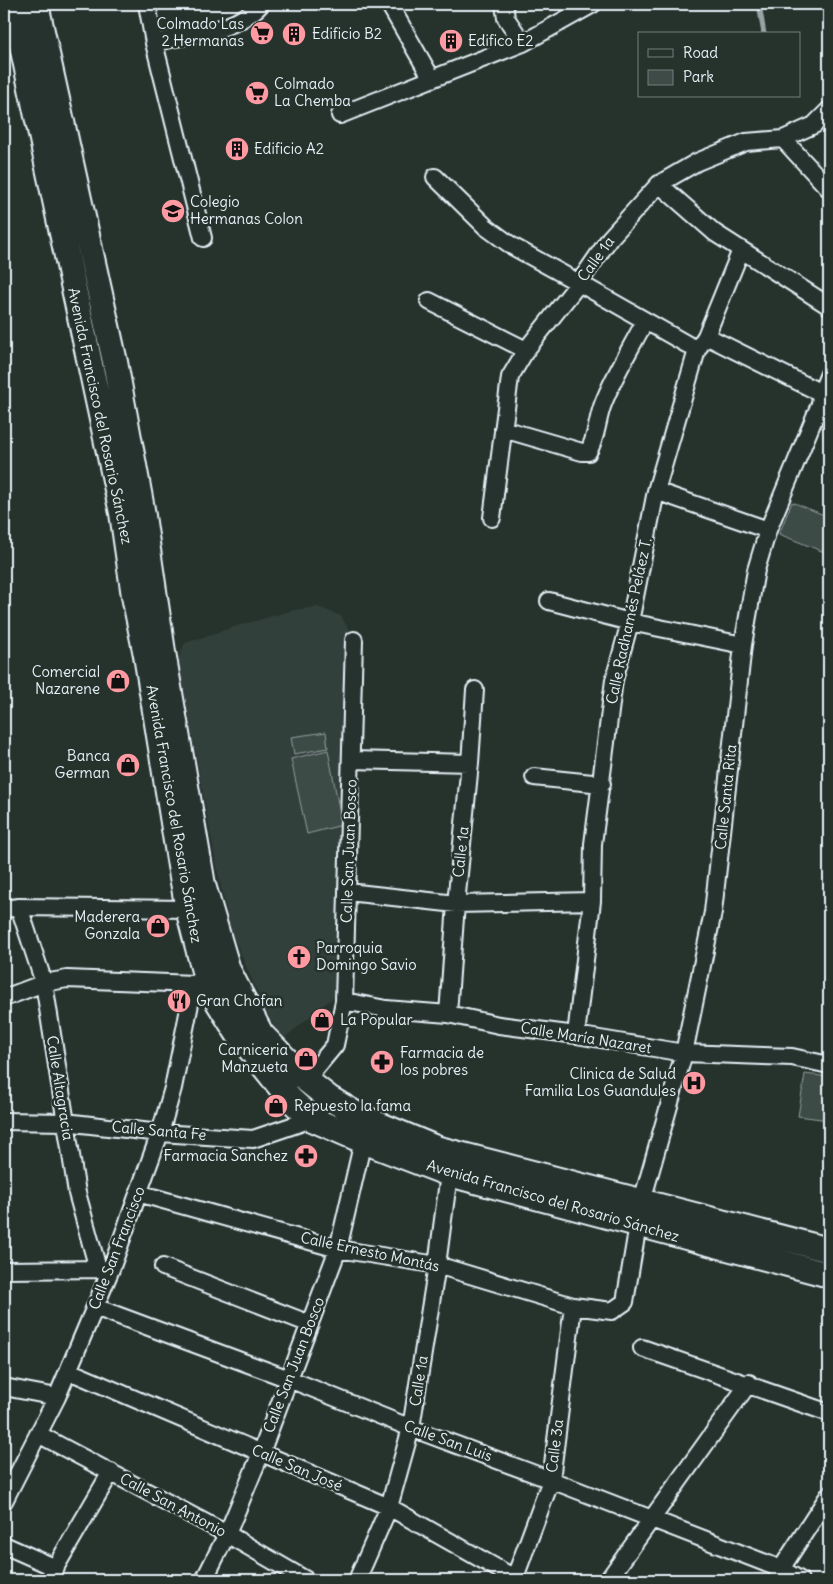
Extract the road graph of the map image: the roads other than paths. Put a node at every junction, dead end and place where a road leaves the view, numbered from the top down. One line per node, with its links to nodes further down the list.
1 (13, 4): 30 (main road, Avenida Francisco del Rosario Sánchez)
2 (36, 4): 30 (main road, Avenida Francisco del Rosario Sánchez)
3 (146, 4): 8 (street)
4 (261, 4): 8 (street)
5 (389, 4): 10 (street)
6 (504, 4): 9 (street)
7 (593, 4): 9 (street)
8 (154, 43): 17 (street)
9 (523, 43): 10 (street)
10 (432, 79): 12 (street)
11 (829, 110): 13 (street, Calle 1a)
12 (340, 115)
13 (783, 139): 15 (street, Calle 1a); 16 (street)
14 (435, 177): 19 (street)
15 (659, 184): 18 (street); 19 (street, Calle 1a)
16 (829, 189)
17 (204, 238)
18 (741, 250): 21 (street); 23 (street, Calle Radhamés Peláez T.)
19 (578, 282): 22 (street); 24 (street, Calle 1a)
20 (429, 301): 24 (street)
21 (829, 306)
22 (645, 321): 25 (street); 28 (street)
23 (706, 336): 25 (street, Calle Radhamés Peláez T.); 27 (street)
24 (526, 350): 28 (street, Calle 1a)
25 (696, 350): 29 (street, Calle Radhamés Peláez T.)
26 (829, 374): 27 (street, Calle Santa Rita)
27 (823, 402): 32 (street, Calle Santa Rita)
28 (503, 429): 31 (street, Calle 1a)
29 (656, 491): 32 (street); 34 (street, Calle Radhamés Peláez T.)
30 (132, 511): 37 (main road, Avenida Francisco del Rosario Sánchez)
31 (492, 518)
32 (768, 530): 36 (street, Calle Santa Rita)
33 (549, 601): 34 (street)
34 (630, 622): 36 (street); 42 (street, Calle Radhamés Peláez T.)
35 (354, 640): 39 (street, Calle San Juan Bosco)
36 (743, 645): 55 (street, Calle Santa Rita)
37 (154, 653): 47 (main road, Avenida Francisco del Rosario Sánchez); 48 (main road, Avenida Francisco del Rosario Sánchez)
38 (475, 690): 40 (street, Calle 1a)
39 (352, 760): 40 (street); 43 (street, Calle San Juan Bosco)
40 (470, 763): 45 (street, Calle 1a)
41 (534, 777): 42 (street)
42 (602, 784): 44 (street, Calle Radhamés Peláez T.)
43 (348, 892): 45 (street); 52 (street, Calle San Juan Bosco)
44 (592, 901): 45 (street); 54 (street, Calle Radhamés Peláez T.)
45 (456, 904): 53 (street, Calle 1a)
46 (11, 908): 47 (street); 50 (street, Calle Altagracia)
47 (188, 908): 49 (main road, Avenida Francisco del Rosario Sánchez)
48 (228, 970): 49 (street); 57 (main road, Avenida Francisco del Rosario Sánchez)
49 (200, 982): 50 (street); 58 (main road, Avenida Francisco del Rosario Sánchez); 61 (street, Calle San Francisco)
50 (44, 983): 51 (street); 60 (street, Calle Altagracia)
51 (4, 998)
52 (344, 1001): 53 (street, Calle María Nazaret); 57 (street, Calle San Juan Bosco)
53 (448, 1014): 54 (street, Calle María Nazaret)
54 (576, 1035): 55 (street, Calle María Nazaret)
55 (684, 1053): 56 (street, Calle María Nazaret); 65 (street, Calle Santa Rita)
56 (829, 1065)
57 (306, 1080): 65 (main road, Avenida Francisco del Rosario Sánchez)
58 (312, 1118): 61 (street, Calle Santa Fe); 62 (main road, Avenida Francisco del Rosario Sánchez)
59 (4, 1121): 60 (street, Calle Santa Fe)
60 (65, 1122): 61 (street, Calle Santa Fe); 71 (street, Calle Altagracia)
61 (160, 1133): 64 (street, Calle San Francisco)
62 (363, 1141): 63 (main road, Avenida Francisco del Rosario Sánchez); 67 (street, Calle San Juan Bosco)
63 (448, 1174): 66 (main road, Avenida Francisco del Rosario Sánchez); 69 (street, Calle 1a)
64 (138, 1192): 67 (street, Calle Ernesto Montás); 71 (street, Calle San Francisco)
65 (642, 1201): 66 (street, Calle Santa Rita); 68 (main road, Avenida Francisco del Rosario Sánchez)
66 (637, 1225): 73 (main road, Avenida Francisco del Rosario Sánchez); 74 (street, Calle Ernesto Montás)
67 (338, 1248): 69 (street, Calle Ernesto Montás); 76 (street, Calle San Juan Bosco)
68 (829, 1250)
69 (437, 1265): 74 (street, Calle Ernesto Montás); 84 (street, Calle 1a)
70 (163, 1267): 76 (street)
71 (104, 1269): 72 (street); 75 (street, Calle San Francisco)
72 (4, 1270)
73 (829, 1275)
74 (573, 1306): 88 (street, Calle 3a)
75 (95, 1307): 78 (street, Calle San Francisco); 79 (street, Calle San Luis)
76 (310, 1324): 79 (street, Calle San Juan Bosco)
77 (642, 1348): 80 (street)
78 (69, 1371): 82 (street, Calle San Francisco); 86 (street, Calle San José)
79 (290, 1379): 84 (street, Calle San Luis); 86 (street, Calle San Juan Bosco)
80 (749, 1384): 83 (street); 92 (street)
81 (4, 1387): 82 (street)
82 (57, 1397): 85 (street, Calle San Francisco)
83 (829, 1412)
84 (411, 1428): 88 (street, Calle San Luis); 91 (street, Calle 1a)
85 (38, 1434): 87 (street, Calle San Antonio); 90 (street, Calle San Francisco)
86 (261, 1453): 91 (street, Calle San José); 93 (street, Calle San Juan Bosco)
87 (111, 1472): 93 (street, Calle San Antonio); 95 (street)
88 (551, 1480): 92 (street, Calle San Luis); 100 (street, Calle 3a)
89 (829, 1495): 96 (street)
90 (4, 1500)
91 (389, 1507): 99 (street, Calle 1a); 100 (street, Calle San José)
92 (651, 1519): 96 (street, Calle San Luis); 101 (street)
93 (227, 1534): 97 (street, Calle San Juan Bosco); 98 (street, Calle San Antonio)
94 (4, 1545): 95 (street)
95 (52, 1574)
96 (779, 1575): 102 (street, Calle San Luis)
97 (204, 1580)
98 (306, 1580)
99 (357, 1580)
100 (516, 1580)
101 (608, 1580)
102 (800, 1580)

